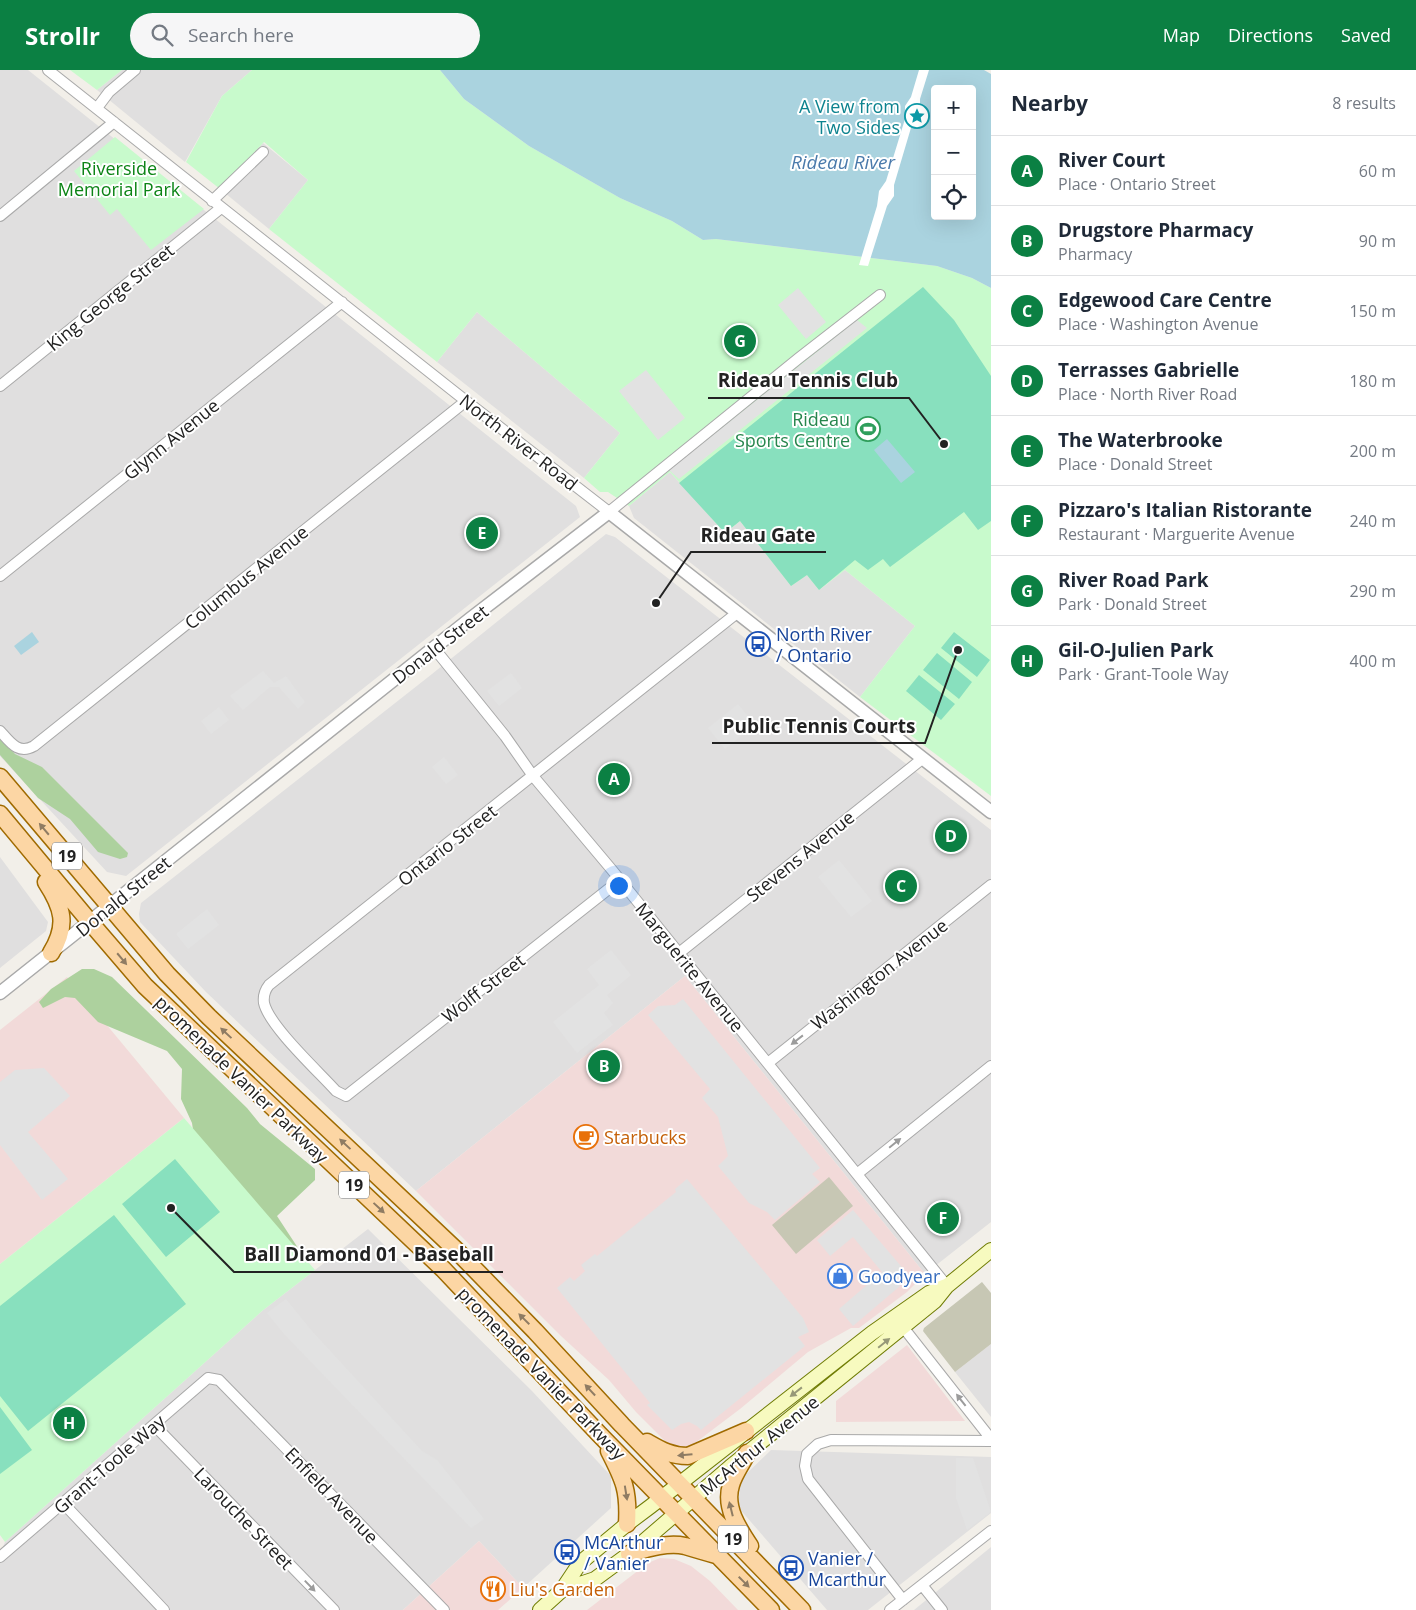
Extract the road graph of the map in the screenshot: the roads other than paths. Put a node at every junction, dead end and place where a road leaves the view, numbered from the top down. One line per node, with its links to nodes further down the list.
1 (48, 70): 3 (street, North River Road)
2 (134, 70): 3 (street)
3 (97, 108): 4 (street, North River Road)
4 (114, 122): 6 (street, North River Road); 8 (street)
5 (263, 152): 6 (street)
6 (212, 201): 7 (street, North River Road)
7 (221, 208): 10 (street, North River Road); 11 (street, King George Street)
8 (0, 216)
9 (880, 295): 13 (street, Donald Street)
10 (342, 302): 12 (street, North River Road); 14 (street, Glynn Avenue)
11 (0, 386)
12 (466, 402): 13 (street, North River Road); 17 (street, Columbus Avenue)
13 (609, 512): 15 (street, North River Road); 16 (street, Donald Street)
14 (0, 576)
15 (737, 613): 18 (street, North River Road); 19 (street, Ontario Street)
16 (434, 648): 19 (street, Marguerite Avenue); 25 (street, Donald Street)
17 (0, 731)
18 (922, 759): 21 (street, North River Road); 28 (street, Stevens Avenue)
19 (533, 776): 23 (street, Marguerite Avenue); 32 (street, Ontario Street)
20 (0, 777): 25 (main road, 19, one-way to 20)
21 (991, 812)
22 (3, 818): 26 (main road, promenade Vanier Parkway / 19); 27 (main road)
23 (620, 880): 28 (street, Marguerite Avenue); 32 (street, Wolff Street)
24 (991, 885): 30 (street, Washington Avenue, one-way to 30)
25 (109, 906): 26 (street, Donald Street); 39 (main road, 19, one-way to 25)
26 (90, 922): 27 (street, Donald Street); 41 (main road, promenade Vanier Parkway / 19, one-way to 41)
27 (52, 953): 29 (street, Donald Street)
28 (679, 953): 30 (street, Marguerite Avenue)
29 (0, 994)
30 (768, 1063): 33 (street, Marguerite Avenue)
31 (991, 1066): 33 (street, one-way to 31)
32 (346, 1096)
33 (857, 1174): 35 (street, Marguerite Avenue)
34 (991, 1250): 35 (main road, McArthur Avenue)
35 (947, 1286): 36 (main road, McArthur Avenue)
36 (899, 1322): 40 (main road, McArthur Avenue, one-way to 40); 42 (street, one-way to 36); 43 (main road, McArthur Avenue, one-way to 36)
37 (219, 1380): 38 (street, Grant-Toole Way); 60 (street, Enfield Avenue)
38 (154, 1425): 47 (street, Grant-Toole Way); 59 (street, Larouche Street, one-way to 59)
39 (622, 1425): 40 (main road, one-way to 39); 44 (main road, 19)
40 (746, 1431): 44 (main road, McArthur Avenue)
41 (599, 1434): 45 (main road, promenade Vanier Parkway / 19); 49 (main road, one-way to 49)
42 (991, 1440): 57 (street)
43 (747, 1454): 46 (main road, McArthur Avenue); 54 (main road, one-way to 43)
44 (679, 1484): 45 (main road, McArthur Avenue); 46 (main road, 19)
45 (662, 1498): 48 (main road, promenade Vanier Parkway / 19); 49 (main road, McArthur Avenue)
46 (693, 1498): 48 (main road, McArthur Avenue); 54 (main road, 19)
47 (63, 1503): 53 (street, Grant-Toole Way); 58 (street)
48 (676, 1512): 51 (main road, McArthur Avenue); 52 (main road, promenade Vanier Parkway / 19)
49 (627, 1524): 56 (main road, McArthur Avenue)
50 (991, 1531): 55 (street)
51 (629, 1554): 52 (main road); 56 (main road, McArthur Avenue)
52 (716, 1555): 62 (main road, promenade Vanier Parkway / 19, one-way to 62)
53 (0, 1557)
54 (773, 1581): 63 (main road, 19)
55 (922, 1585): 57 (street); 65 (street)
56 (562, 1590): 61 (main road, McArthur Avenue)
57 (903, 1600): 64 (street)
58 (164, 1610)
59 (334, 1610)
60 (444, 1610)
61 (540, 1610)
62 (771, 1610)
63 (802, 1610)
64 (890, 1610)
65 (942, 1610)

